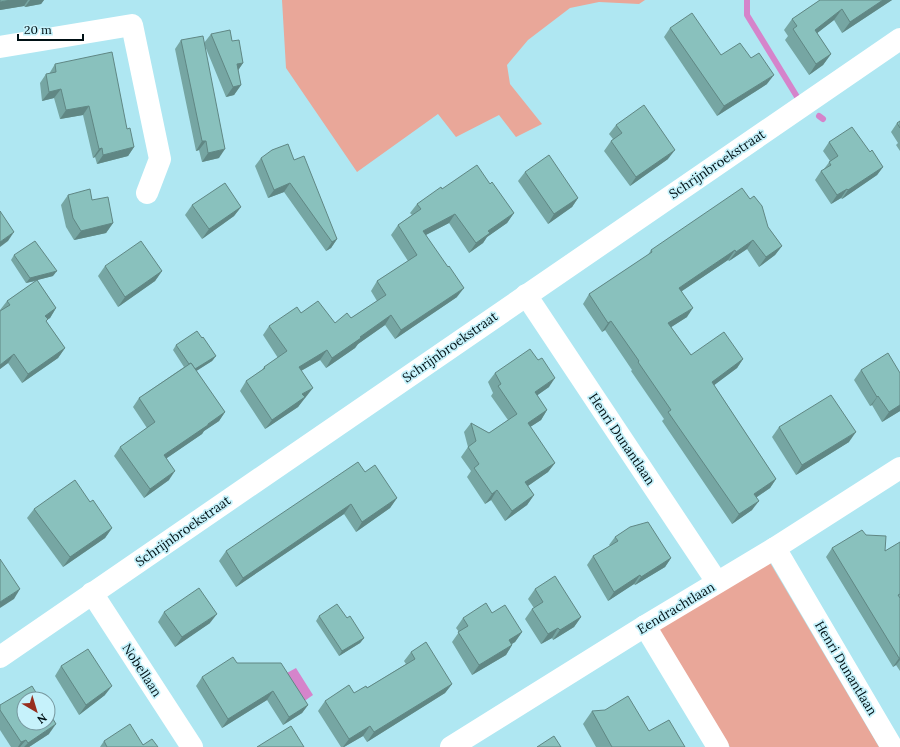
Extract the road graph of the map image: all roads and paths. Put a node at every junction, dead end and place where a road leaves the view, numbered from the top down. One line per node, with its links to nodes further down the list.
1 (900, 39): 4 (street, Schrijnbroekstraat)
2 (0, 47): 3 (street)
3 (147, 193)
4 (526, 295): 7 (street, Henri Dunantlaan); 8 (street, Schrijnbroekstraat)
5 (900, 468): 6 (street, Eendrachtlaan)
6 (775, 548): 7 (street, Eendrachtlaan); 14 (street, Henri Dunantlaan)
7 (717, 582): 9 (street, Eendrachtlaan)
8 (92, 593): 10 (street, Schrijnbroekstraat); 11 (street, Nobellaan)
9 (645, 626): 12 (street, Eendrachtlaan); 13 (street)
10 (0, 657)
11 (192, 747)
12 (451, 747)
13 (718, 747)
14 (892, 747)

